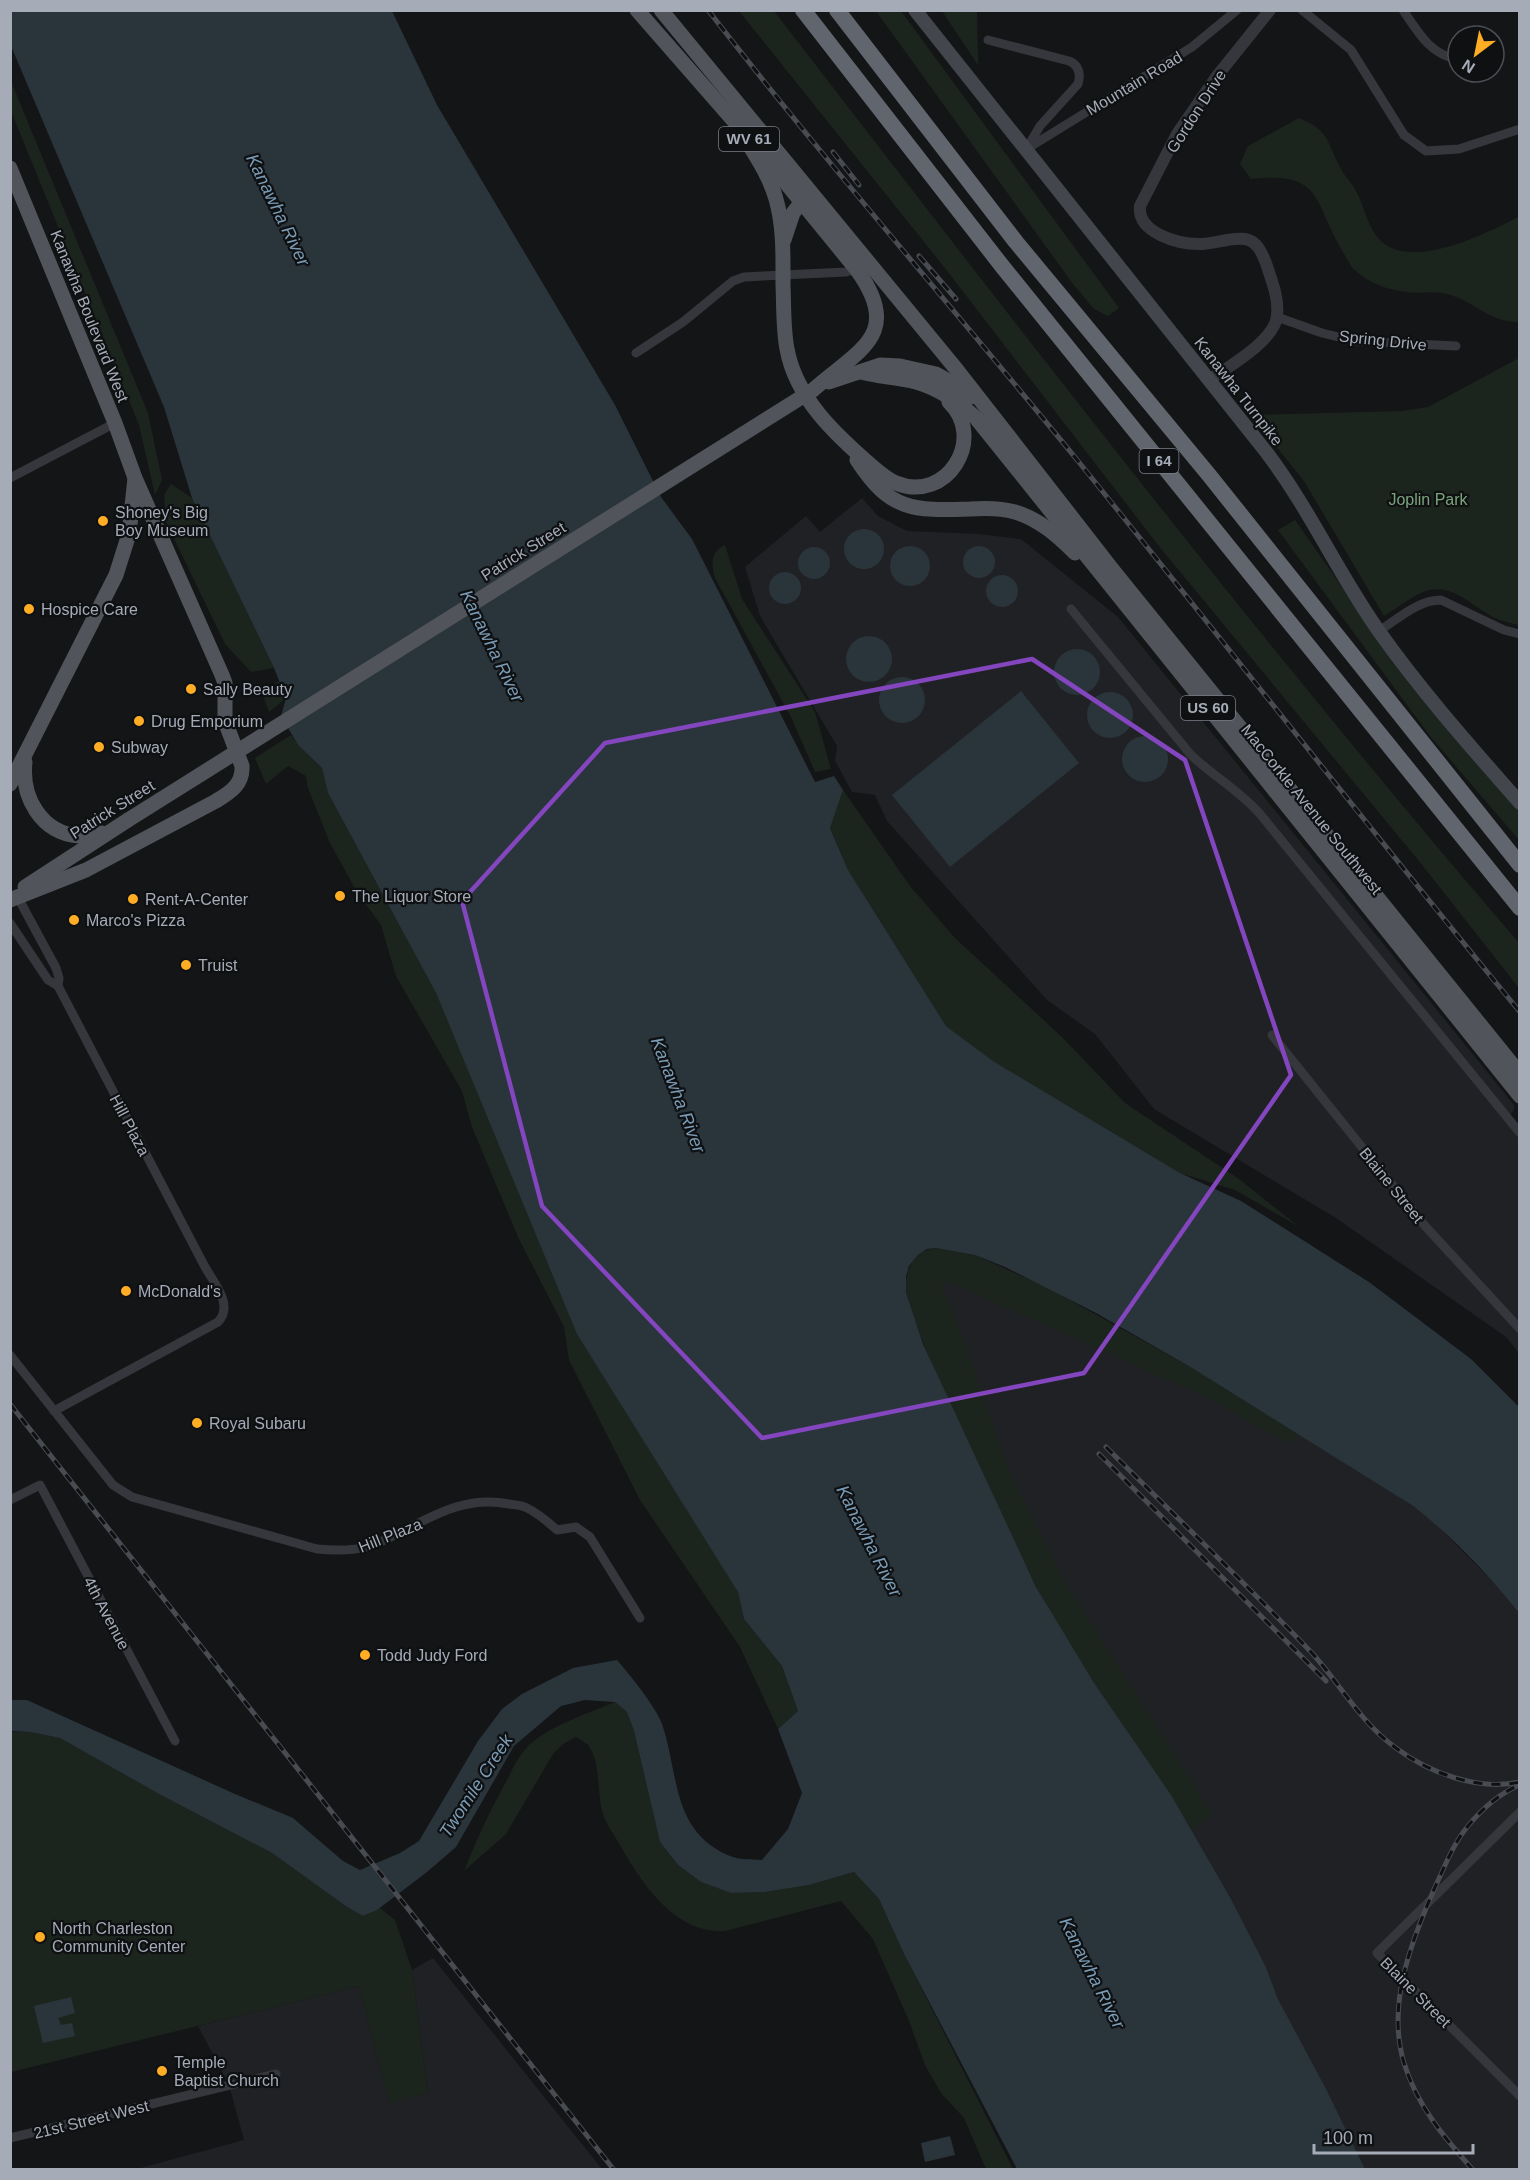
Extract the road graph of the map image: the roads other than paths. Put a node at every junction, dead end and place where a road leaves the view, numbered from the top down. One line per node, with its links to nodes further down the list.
1 (637, 10): 12 (main road, WV 61)
2 (661, 10): 16 (main road, WV 61)
3 (803, 10): 43 (highway, I 64)
4 (837, 10): 41 (highway, I 64)
5 (915, 10): 14 (main road, Kanawha Turnpike)
6 (1237, 10): 14 (street, Mountain Road)
7 (1270, 10): 20 (street, Gordon Drive)
8 (1302, 10): 13 (street)
9 (1403, 10): 11 (street)
10 (988, 40): 14 (street)
11 (1446, 56)
12 (735, 123): 16 (main road, WV 61); 17 (main road)
13 (1520, 129)
14 (1025, 150): 24 (main road, Kanawha Turnpike)
15 (10, 168): 26 (main road, Kanawha Boulevard West)
16 (806, 196): 17 (main road); 18 (main road, WV 61)
17 (783, 243): 19 (main road)
18 (864, 267): 19 (street); 23 (main road); 27 (main road)
19 (783, 274): 22 (street); 28 (main road)
20 (1277, 317): 21 (street, Spring Drive); 24 (street)
21 (1456, 346)
22 (636, 353)
23 (856, 368): 25 (main road, MacCorkle Avenue Southwest / US 60); 27 (main road, Patrick Street / US 60); 40 (main road, Patrick Street / US 60, bridge)
24 (1209, 380): 35 (main road, Kanawha Turnpike)
25 (935, 388): 28 (main road); 33 (main road, MacCorkle Avenue Southwest / US 60)
26 (115, 423): 29 (street); 30 (main road, Kanawha Boulevard West)
27 (1002, 429): 47 (main road, MacCorkle Avenue Southwest / US 60)
28 (847, 445): 33 (main road)
29 (11, 476)
30 (135, 478): 31 (main road, Kanawha Boulevard West); 32 (main road, Kanawha Boulevard West)
31 (130, 524): 32 (main road); 37 (main road, Kanawha Boulevard West)
32 (158, 533): 42 (main road, Kanawha Boulevard West)
33 (1115, 591): 48 (main road, MacCorkle Avenue Southwest / US 60)
34 (1071, 609): 49 (street)
35 (1378, 631): 36 (street); 39 (main road, Kanawha Turnpike)
36 (1520, 634)
37 (26, 754): 38 (main road, Kanawha Boulevard West); 40 (main road)
38 (12, 775)
39 (1520, 803)
40 (108, 832): 42 (main road, Patrick Street / US 60)
41 (1520, 865)
42 (14, 897): 45 (street, Hill Plaza)
43 (1520, 908)
44 (10, 923): 45 (street, Hill Plaza)
45 (58, 986): 52 (street, Hill Plaza)
46 (1272, 1035): 50 (street, Blaine Street)
47 (1520, 1074)
48 (1520, 1096)
49 (1520, 1133)
50 (1520, 1329)
51 (10, 1355): 52 (street, Hill Plaza)
52 (54, 1411): 54 (street, Hill Plaza)
53 (10, 1500): 55 (street, 4th Avenue)
54 (640, 1618)
55 (175, 1741)
56 (1520, 1812): 58 (street, Blaine Street)
57 (276, 2074): 59 (street, 21st Street West)
58 (1520, 2096)
59 (10, 2138)

